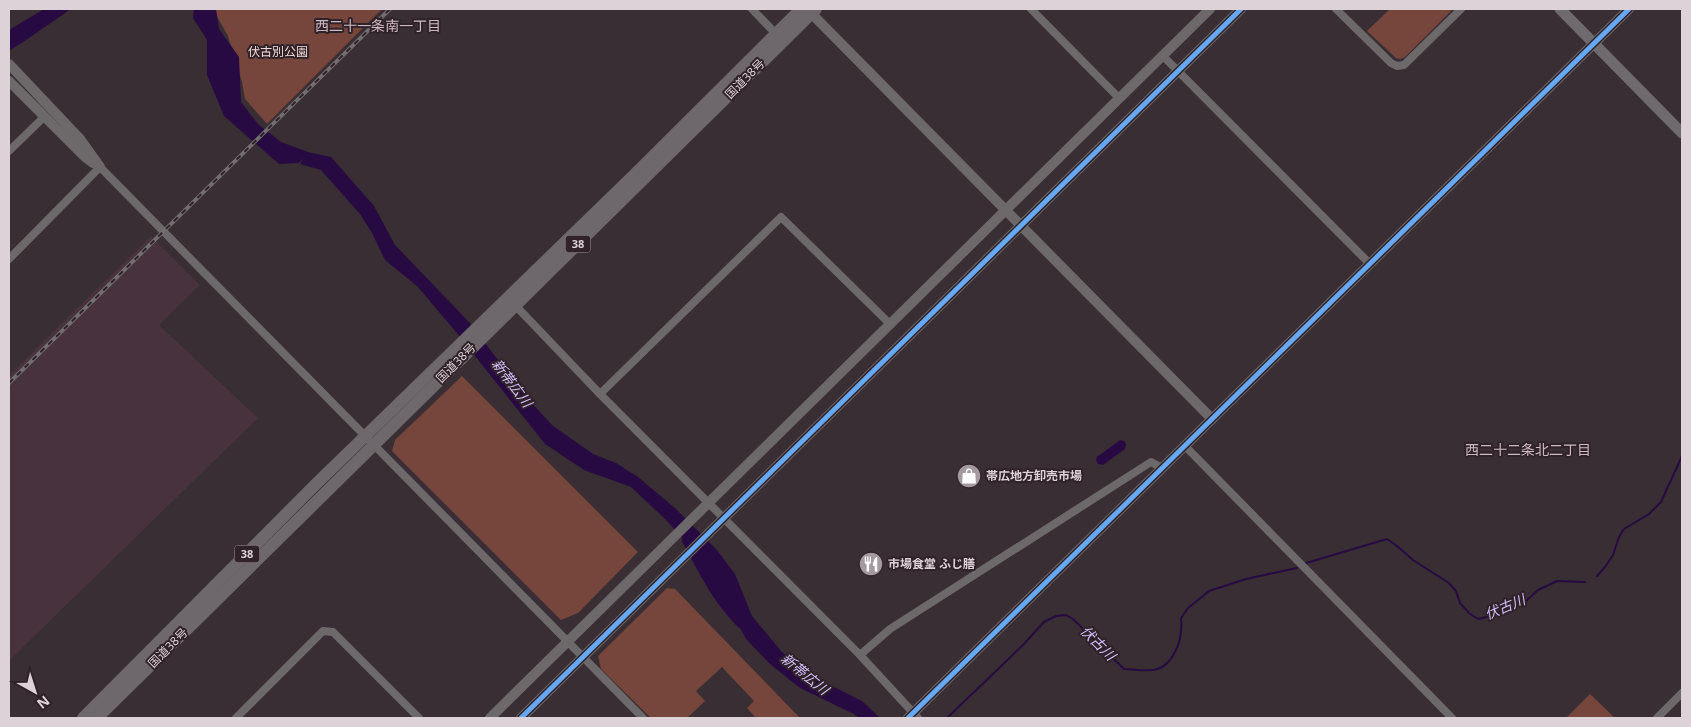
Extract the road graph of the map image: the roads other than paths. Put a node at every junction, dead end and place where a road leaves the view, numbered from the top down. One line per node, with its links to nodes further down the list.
1 (752, 9): 10 (street)
2 (1030, 9): 16 (street)
3 (1210, 9): 12 (street)
4 (1241, 9): 14 (street)
5 (1336, 9): 6 (street)
6 (1461, 9)
7 (1560, 9): 11 (main road)
8 (1629, 9): 11 (street)
9 (809, 10): 10 (highway, 国道38号 / 38); 22 (street)
10 (780, 37): 26 (highway, 国道38号 / 38)
11 (1594, 43): 19 (main road); 25 (street)
12 (1162, 55): 14 (street); 16 (street)
13 (10, 65): 17 (street)
14 (1178, 71): 23 (street); 25 (street)
15 (9, 82): 18 (street)
16 (1118, 98): 22 (street)
17 (52, 108): 18 (street); 21 (street)
18 (44, 117): 20 (street); 21 (street)
19 (1682, 133)
20 (9, 152)
21 (100, 168): 24 (street); 30 (street)
22 (1006, 210): 23 (street); 27 (street)
23 (1022, 226): 29 (street); 34 (street)
24 (9, 259)
25 (1370, 264): 29 (street)
26 (512, 301): 28 (street); 30 (highway, 国道38号 / 38)
27 (890, 324): 28 (street); 33 (street)
28 (600, 394): 33 (street)
29 (1212, 420): 31 (street)
30 (370, 441): 35 (street); 40 (highway, 国道38号 / 38); 41 (highway, 国道38号 / 38)
31 (1185, 446): 32 (street); 47 (street)
32 (1162, 468): 36 (street); 39 (street)
33 (708, 503): 34 (street); 35 (street)
34 (724, 518): 36 (street); 37 (street)
35 (567, 641): 37 (street); 44 (street)
36 (860, 655): 39 (street)
37 (583, 657): 45 (street); 46 (street)
38 (1682, 693): 48 (street)
39 (913, 716)
40 (83, 718)
41 (97, 718)
42 (236, 718): 43 (street)
43 (419, 718)
44 (490, 718)
45 (521, 718)
46 (643, 718)
47 (1452, 718)
48 (1657, 718)

